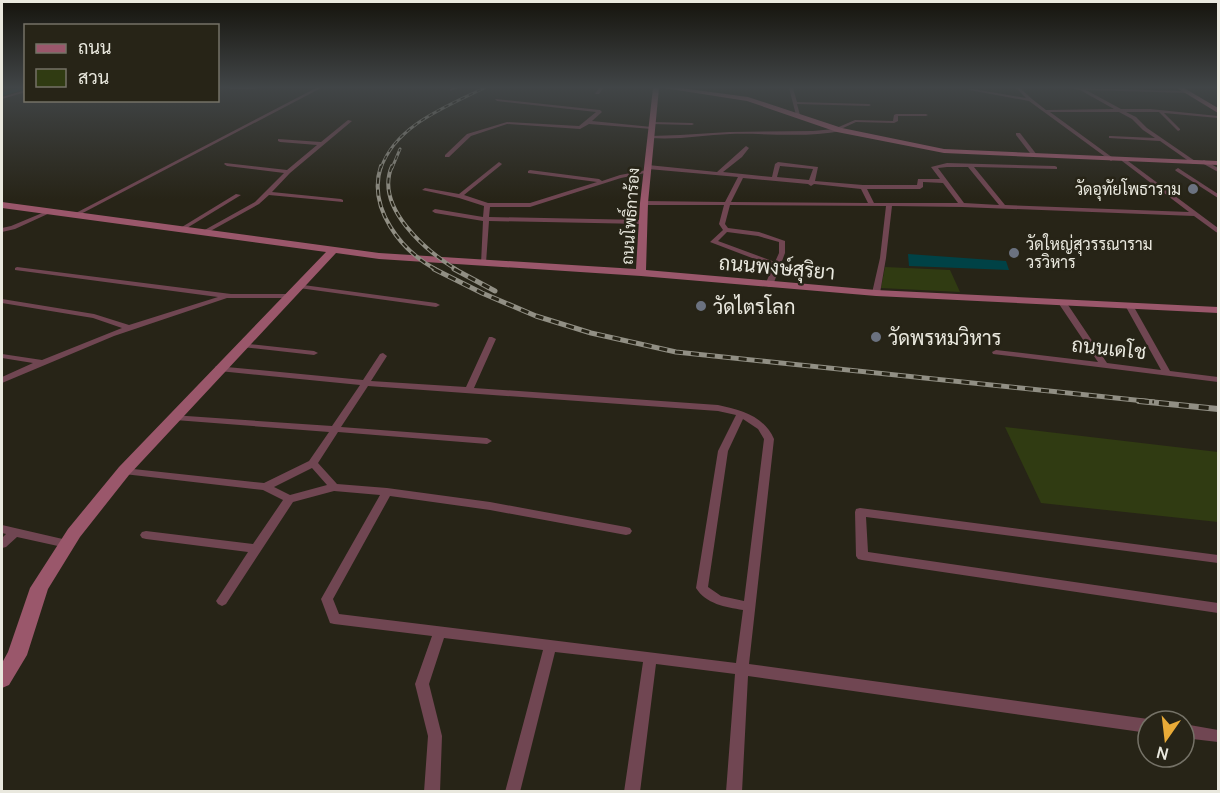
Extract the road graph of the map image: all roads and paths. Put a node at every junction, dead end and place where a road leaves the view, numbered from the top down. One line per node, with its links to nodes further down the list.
1 (248, 125): 65 (street)
2 (345, 125): 23 (street)
3 (501, 125): 25 (street)
4 (536, 125): 14 (street)
5 (584, 125): 14 (street)
6 (612, 125): 16 (street)
7 (652, 125): 16 (street, ถนนโพธิ์การ้อง)
8 (685, 125): 16 (street)
9 (827, 125): 15 (street)
10 (846, 125): 15 (street)
11 (1065, 125): 27 (street)
12 (1140, 125): 22 (street)
13 (1173, 125): 17 (street)
14 (580, 128): 19 (street)
15 (838, 129): 16 (street); 26 (street)
16 (652, 130): 36 (street, ถนนโพธิ์การ้อง)
17 (1178, 130)
18 (1018, 134): 26 (street)
19 (569, 136)
20 (1111, 137): 22 (street)
21 (280, 140): 23 (street)
22 (1161, 140): 29 (street)
23 (321, 144): 39 (street)
24 (746, 148): 41 (street)
25 (447, 156)
26 (1035, 156): 27 (street)
27 (1112, 159): 28 (street)
28 (1124, 160): 29 (street); 64 (street)
29 (1193, 162): 30 (street)
30 (1204, 162): 31 (street); 38 (street)
31 (1218, 163)
32 (227, 164): 39 (street)
33 (498, 164): 51 (street)
34 (970, 166): 35 (street); 44 (street); 61 (street)
35 (1054, 168)
36 (647, 170): 41 (street); 45 (street); 54 (street, ถนนโพธิ์การ้อง)
37 (1178, 170): 52 (street)
38 (1218, 170)
39 (288, 172): 49 (street)
40 (530, 172): 45 (street)
41 (718, 174): 42 (street)
42 (741, 176): 43 (street); 55 (street)
43 (774, 179): 46 (street); 46 (street)
44 (943, 181): 47 (street); 60 (street)
45 (604, 182): 57 (street)
46 (812, 184): 47 (street)
47 (862, 186): 58 (street)
48 (425, 190): 51 (street)
49 (268, 194): 53 (street); 72 (street)
50 (238, 195): 69 (street)
51 (460, 196): 57 (street)
52 (1218, 196)
53 (341, 201)
54 (644, 203): 55 (street); 67 (street, ถนนโพธิ์การ้อง)
55 (727, 204): 58 (street); 70 (street)
56 (2, 205): 63 (street, ถนนพงษ์สุริยา)
57 (487, 205): 66 (street)
58 (872, 205): 59 (street)
59 (889, 205): 60 (street); 80 (street)
60 (962, 205): 61 (street)
61 (1003, 206): 64 (street)
62 (435, 211): 66 (street)
63 (49, 212): 65 (street, ถนนพงษ์สุริยา); 68 (street)
64 (1195, 214): 71 (street)
65 (75, 215): 69 (street, ถนนพงษ์สุริยา)
66 (485, 219): 67 (street); 74 (street)
67 (643, 222): 77 (street, ถนนโพธิ์การ้อง)
68 (2, 230)
69 (180, 230): 72 (street, ถนนพงษ์สุริยา)
70 (726, 230): 75 (street); 75 (street)
71 (1218, 231)
72 (203, 233): 73 (street, ถนนพงษ์สุริยา)
73 (333, 251): 74 (street, ถนนพงษ์สุริยา); 79 (street)
74 (483, 263): 77 (street, ถนนพงษ์สุริยา)
75 (777, 265): 78 (street)
76 (17, 269): 81 (street)
77 (641, 273): 78 (street, ถนนพงษ์สุริยา)
78 (769, 285): 80 (street, ถนนพงษ์สุริยา)
79 (294, 291): 81 (street); 83 (street); 89 (street)
80 (876, 293): 84 (street, ถนนพงษ์สุริยา)
81 (231, 296): 87 (street)
82 (2, 302): 87 (street)
83 (436, 304)
84 (1064, 304): 85 (street, ถนนพงษ์สุริยา); 95 (street)
85 (1130, 307): 86 (street, ถนนพงษ์สุริยา); 97 (street)
86 (1218, 310)
87 (130, 328): 94 (street)
88 (492, 339): 101 (street)
89 (242, 345): 91 (street); 96 (street)
90 (996, 352): 95 (street, ถนนเดโช)
91 (314, 353)
92 (2, 356): 94 (street)
93 (383, 356): 100 (street)
94 (41, 362): 98 (street)
95 (1104, 365): 97 (street, ถนนเดโช)
96 (219, 368): 100 (street); 103 (street)
97 (1166, 372): 99 (street, ถนนเดโช)
98 (2, 380)
99 (1218, 380)
100 (366, 383): 101 (street); 104 (street)
101 (469, 390): 102 (street)
102 (741, 414): 121 (street); 121 (street)
103 (175, 417): 104 (street); 107 (street)
104 (336, 429): 105 (street); 106 (street)
105 (487, 441)
106 (314, 463): 108 (street); 109 (street)
107 (124, 471): 109 (street); 117 (street)
108 (334, 487): 110 (street); 111 (street)
109 (265, 488): 111 (street)
110 (387, 492): 113 (street); 123 (street)
111 (289, 499): 118 (street)
112 (2, 529): 114 (street)
113 (626, 531)
114 (14, 533): 116 (street); 117 (street)
115 (146, 535): 118 (street)
116 (2, 544)
117 (67, 544): 127 (street)
118 (257, 549): 120 (street)
119 (1218, 559): 122 (street)
120 (222, 601)
121 (749, 606): 126 (street)
122 (1218, 608)
123 (440, 632): 124 (street); 131 (street)
124 (550, 646): 125 (street); 132 (street)
125 (650, 658): 126 (street); 133 (street)
126 (742, 669): 128 (street); 134 (street)
127 (2, 679)
128 (1136, 724)
129 (1196, 733): 130 (street)
130 (1218, 736)
131 (432, 792)
132 (512, 792)
133 (632, 792)
134 (734, 792)

